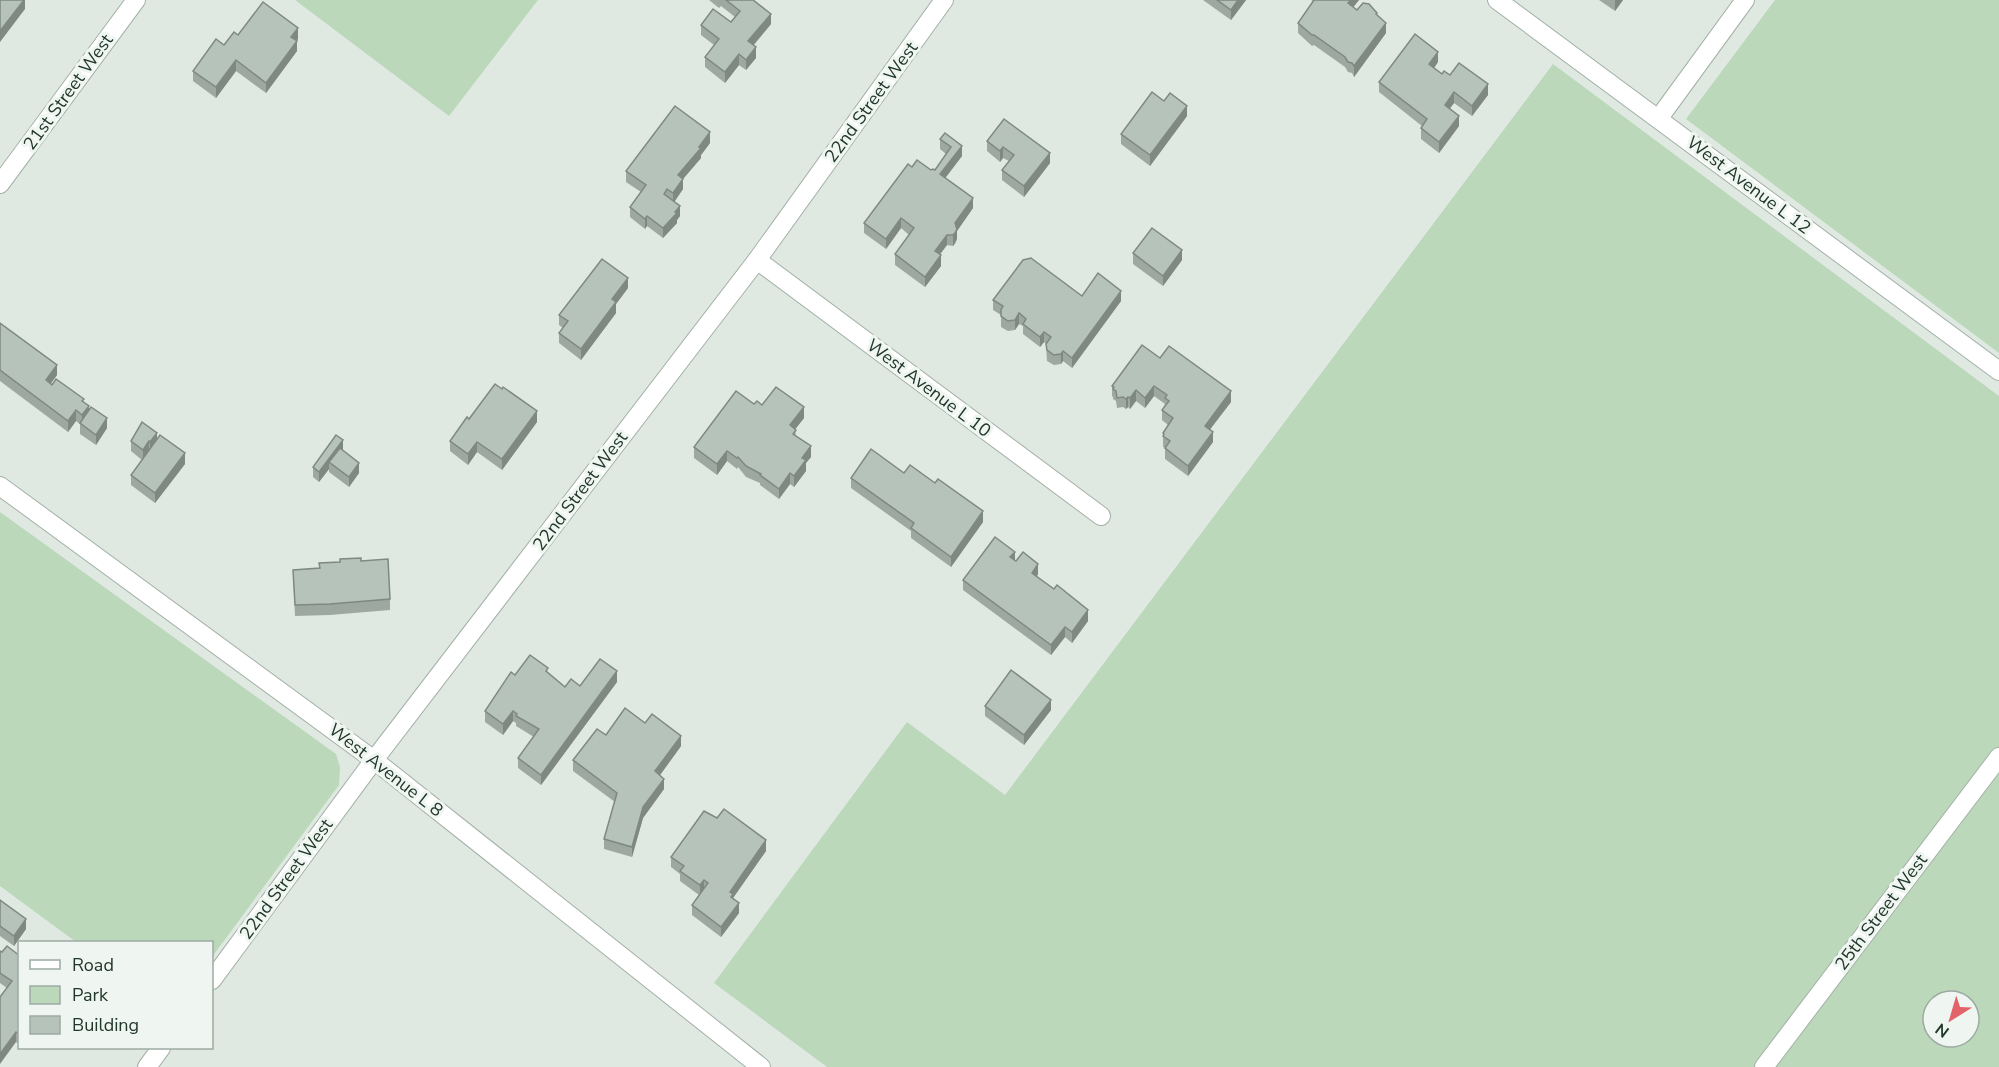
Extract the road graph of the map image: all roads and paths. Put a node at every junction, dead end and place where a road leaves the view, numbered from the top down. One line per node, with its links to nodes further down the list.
1 (136, 0): 6 (street, 21st Street West)
2 (944, 0): 7 (street, 22nd Street West)
3 (1497, 0): 5 (street, West Avenue L 12)
4 (1745, 0): 5 (street)
5 (1659, 118): 8 (street, West Avenue L 12)
6 (0, 184)
7 (757, 260): 10 (street, West Avenue L 10); 12 (street, 22nd Street West)
8 (1999, 371)
9 (0, 486): 12 (street, West Avenue L 8)
10 (1101, 516)
11 (1999, 757): 17 (street, 25th Street West)
12 (374, 760): 13 (street, 22nd Street West); 16 (street, West Avenue L 8)
13 (213, 979)
14 (160, 1049): 15 (street)
15 (147, 1067)
16 (761, 1067)
17 (1764, 1067)

